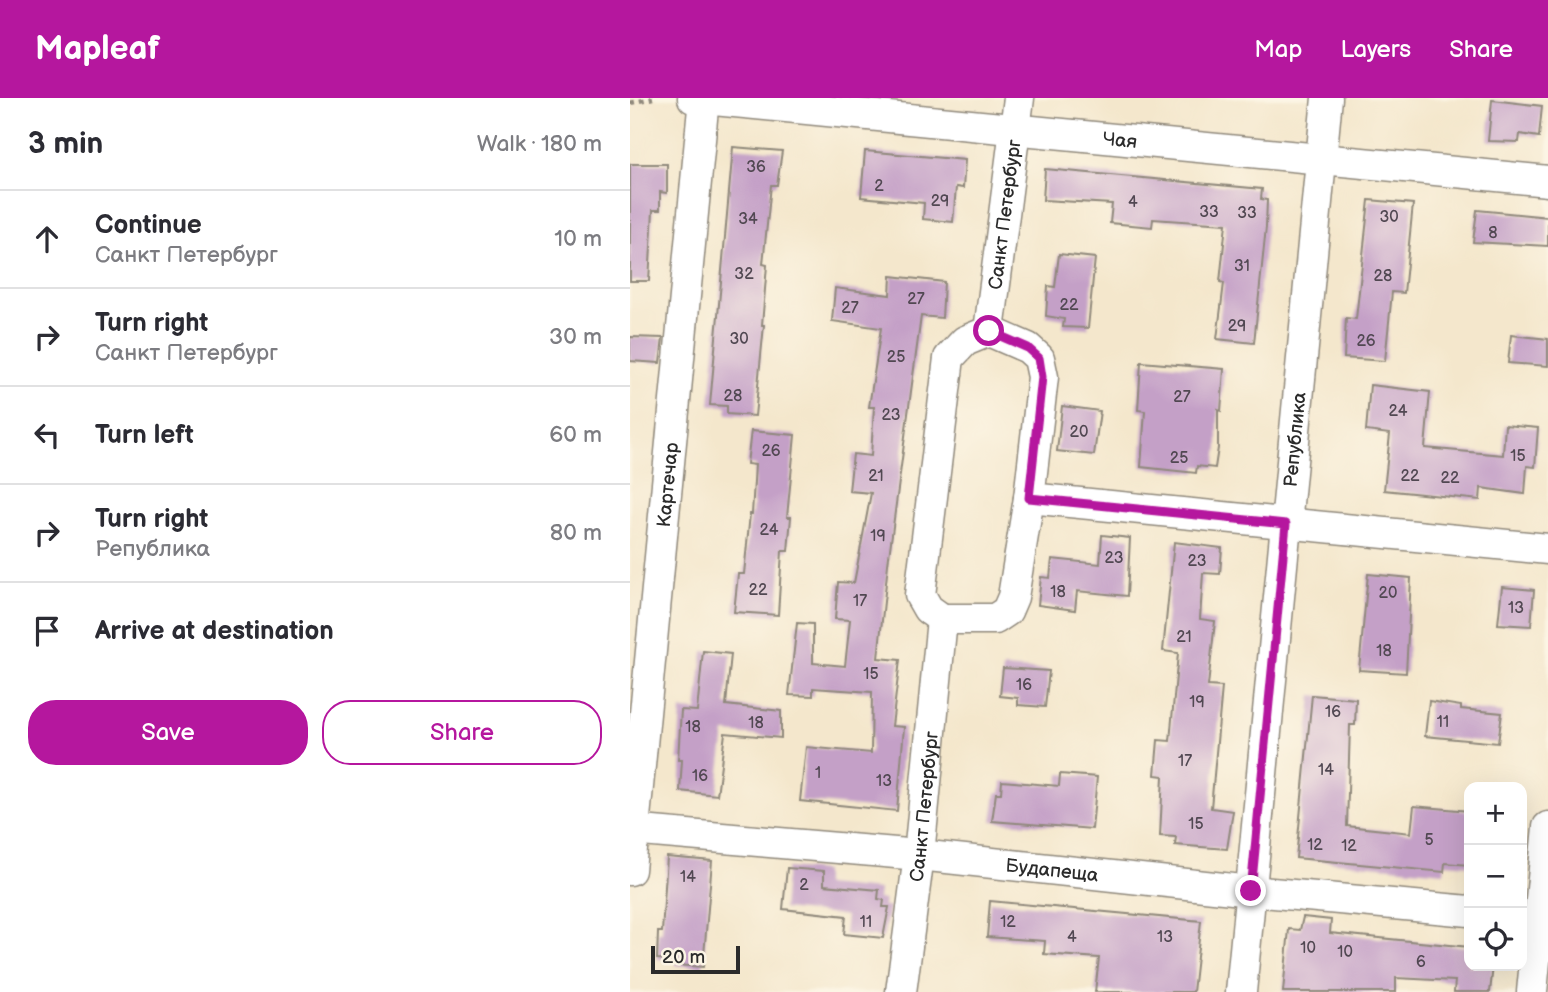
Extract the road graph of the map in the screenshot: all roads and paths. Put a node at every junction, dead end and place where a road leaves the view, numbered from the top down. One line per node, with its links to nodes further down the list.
1 (653, 98): 6 (path)
2 (693, 98): 3 (street, Чая)
3 (704, 98): 7 (street, Чая); 15 (street, Картечар)
4 (1019, 98): 7 (street, Санкт Петербург)
5 (1327, 98): 8 (street, Република)
6 (630, 103)
7 (1016, 129): 8 (street, Чая); 10 (street, Санкт Петербург)
8 (1321, 159): 9 (street, Чая); 12 (street, Република)
9 (1548, 181)
10 (989, 331): 11 (street); 14 (street)
11 (1029, 498): 12 (street); 14 (street)
12 (1286, 524): 13 (street); 20 (street, Република)
13 (1548, 549)
14 (942, 619): 18 (street, Санкт Петербург)
15 (641, 626): 17 (street, Картечар)
16 (1548, 827): 22 (street)
17 (632, 830): 18 (street, Будапеща); 19 (street, Картечар)
18 (919, 855): 20 (street, Будапеща); 23 (street, Санкт Петербург)
19 (630, 870)
20 (1251, 891): 21 (street, Будапеща); 24 (street, Република)
21 (1464, 911)
22 (1537, 917): 25 (street)
23 (901, 992)
24 (1241, 992)
25 (1532, 992)

